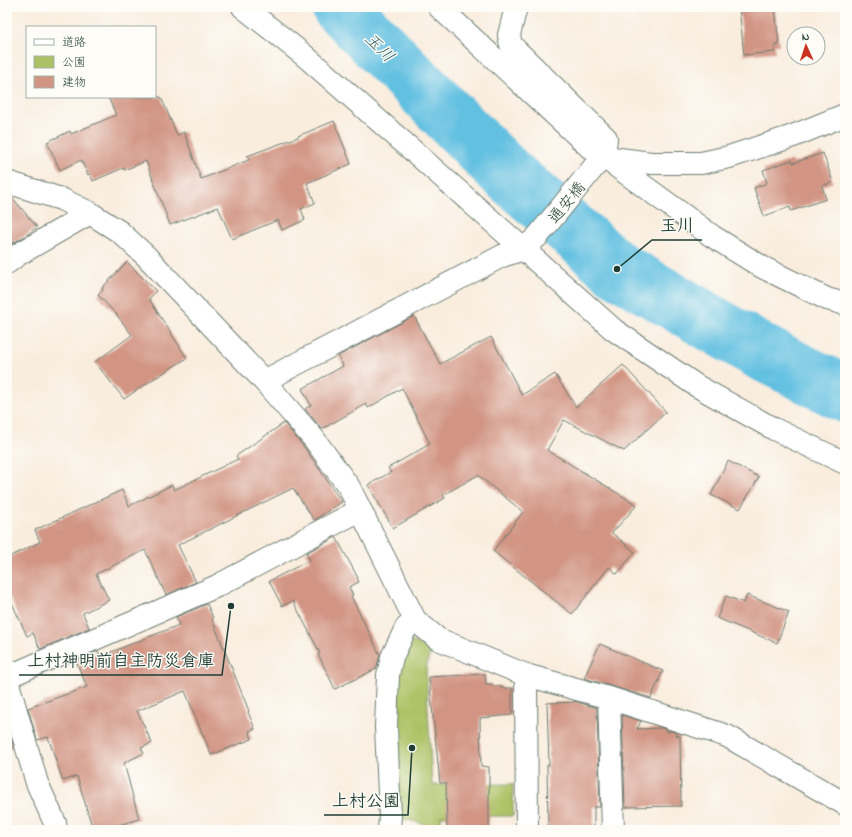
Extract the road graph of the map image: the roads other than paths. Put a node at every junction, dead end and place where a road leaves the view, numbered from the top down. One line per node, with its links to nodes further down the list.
1 (243, 7): 8 (street)
2 (439, 7): 5 (street)
3 (516, 7): 5 (street)
4 (845, 115): 5 (street)
5 (599, 162): 8 (street, 通安橋); 10 (street)
6 (7, 182): 7 (street)
7 (90, 212): 9 (street); 11 (street)
8 (530, 243): 11 (street); 12 (street)
9 (7, 263)
10 (845, 304)
11 (264, 381): 13 (street)
12 (845, 463)
13 (360, 510): 14 (street); 16 (street)
14 (415, 620): 15 (street); 21 (street)
15 (526, 675): 18 (street); 22 (street)
16 (7, 677)
17 (7, 680): 20 (street)
18 (609, 698): 19 (street); 23 (street)
19 (845, 804)
20 (56, 830)
21 (389, 830)
22 (527, 830)
23 (613, 830)

